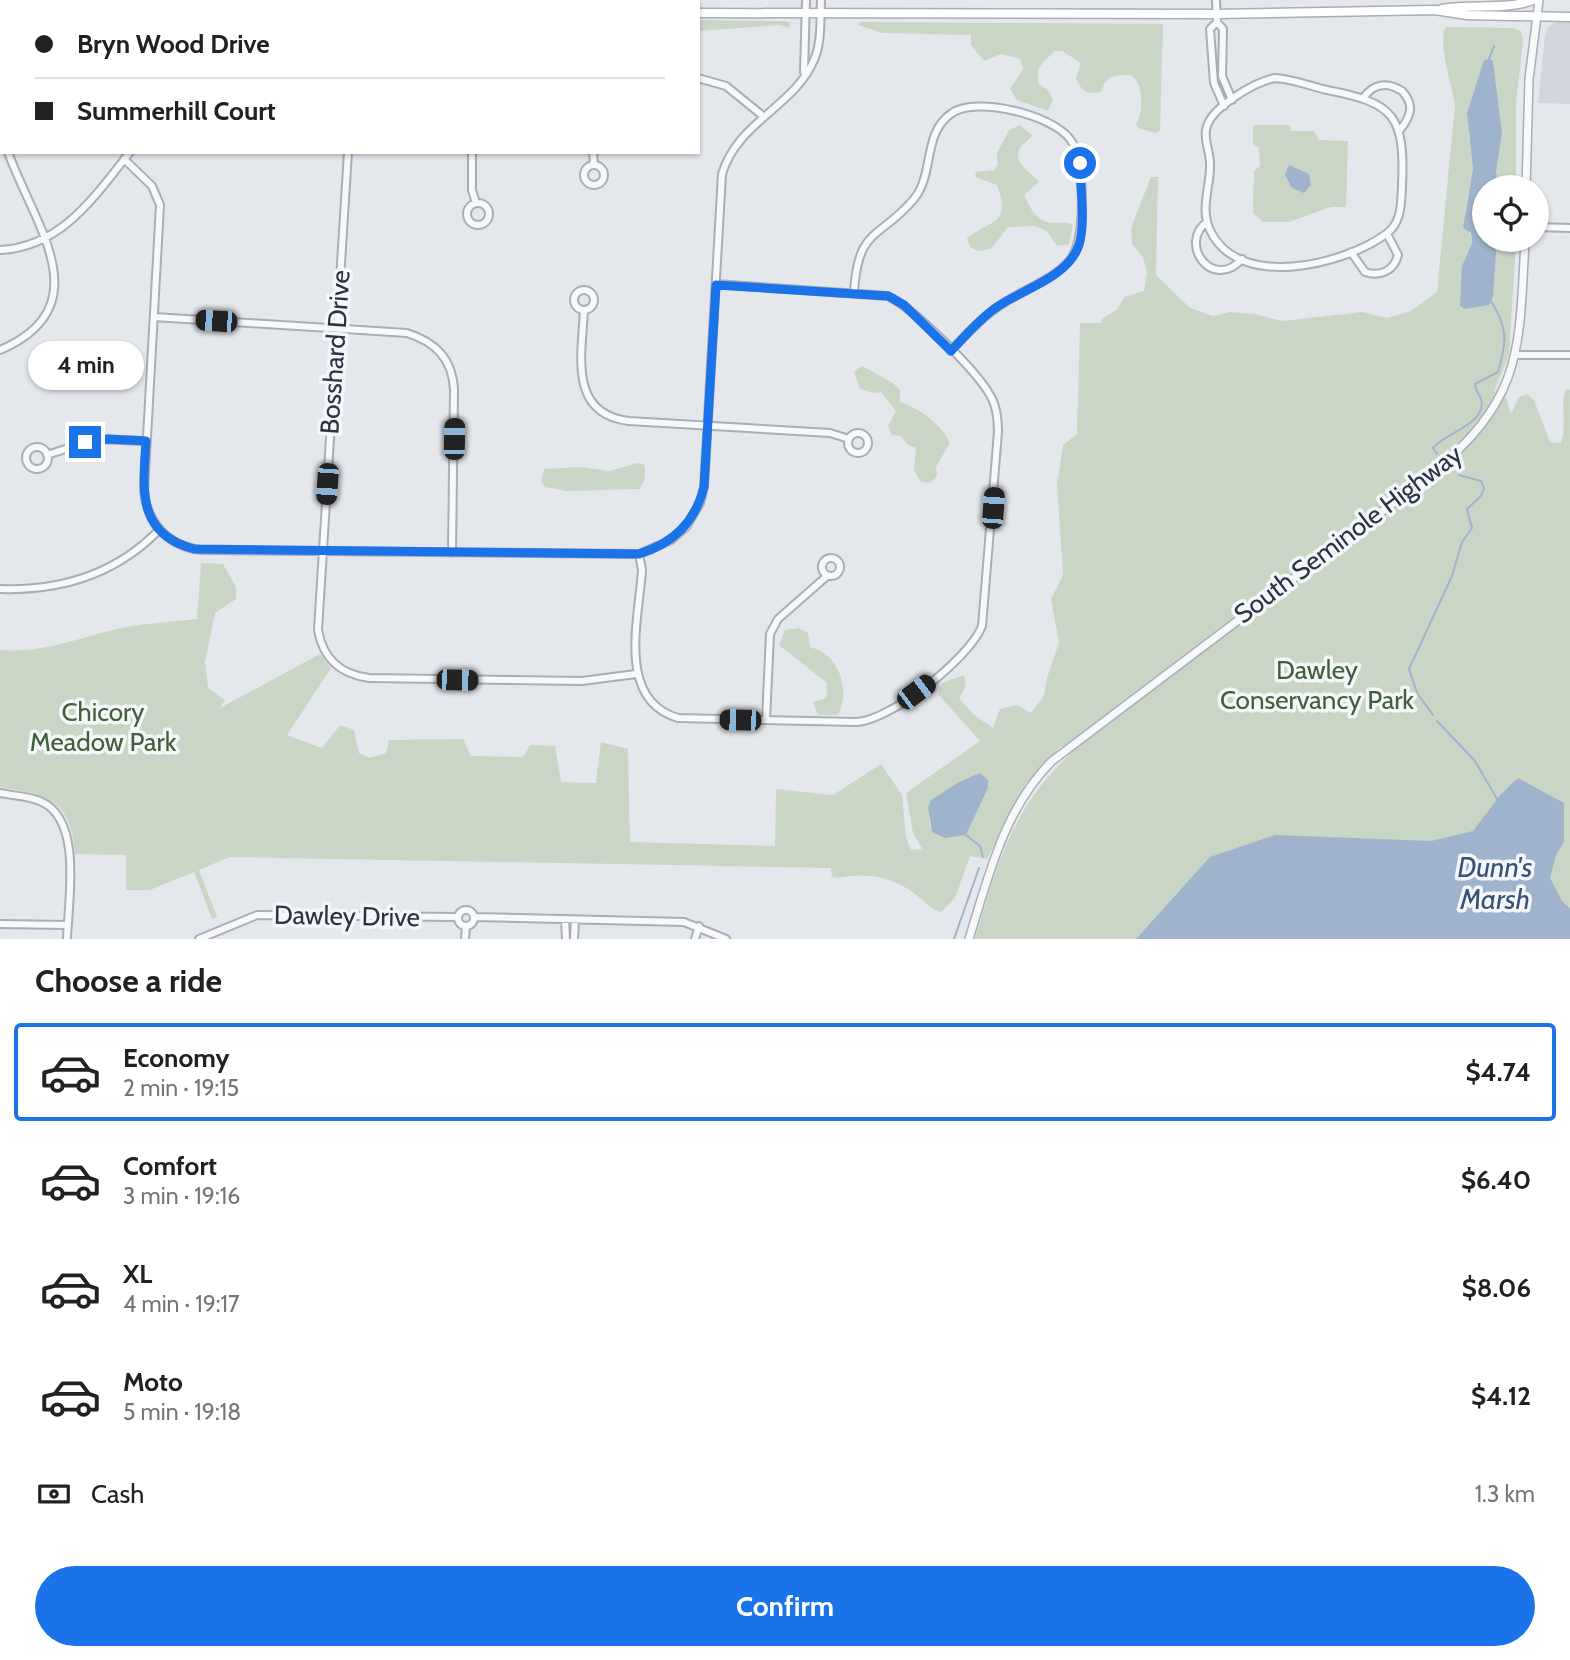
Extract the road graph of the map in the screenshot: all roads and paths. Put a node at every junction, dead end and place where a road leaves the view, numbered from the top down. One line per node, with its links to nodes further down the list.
1 (806, 0): 8 (street)
2 (821, 0): 9 (street)
3 (1533, 0): 6 (main road)
4 (1539, 0): 10 (street)
5 (1217, 10): 6 (main road); 9 (main road); 15 (street); 16 (street)
6 (1435, 10): 10 (main road)
7 (700, 13): 8 (main road)
8 (806, 13): 9 (main road); 12 (street)
9 (820, 13): 12 (street)
10 (1536, 16): 11 (main road); 26 (street)
11 (1570, 17)
12 (804, 74): 17 (street)
13 (700, 79): 17 (street)
14 (1364, 97): 15 (street); 18 (street); 18 (street)
15 (1232, 100): 16 (street)
16 (1224, 106): 28 (street)
17 (763, 116): 37 (street)
18 (1400, 130): 31 (street)
19 (9, 154): 32 (street)
20 (128, 154): 24 (street)
21 (348, 154): 41 (street, Bosshard Drive)
22 (472, 154): 27 (street)
23 (593, 154): 25 (street)
24 (124, 159): 32 (street); 40 (street)
25 (593, 165)
26 (1526, 175)
27 (476, 203)
28 (1207, 222): 36 (street); 36 (street)
29 (1549, 227): 30 (street)
30 (1570, 228)
31 (1387, 234): 34 (street); 34 (street)
32 (44, 239): 33 (street); 42 (street)
33 (0, 250)
34 (1351, 252): 36 (street)
35 (1524, 252): 44 (street, South Seminole Highway)
36 (1242, 259)
37 (716, 285): 38 (street); 46 (street)
38 (855, 292): 43 (street); 43 (street)
39 (584, 310): 46 (street)
40 (154, 317): 41 (street); 48 (street)
41 (337, 329): 51 (street, Bosshard Drive); 52 (street)
42 (0, 350)
43 (951, 351): 57 (street)
44 (1516, 355): 45 (street); 76 (street, South Seminole Highway)
45 (1570, 355)
46 (708, 426): 47 (street); 53 (street)
47 (849, 439)
48 (146, 441): 49 (street); 50 (street)
49 (47, 455)
50 (159, 530): 51 (street); 55 (street)
51 (322, 552): 52 (street); 56 (street, Bosshard Drive)
52 (452, 554): 53 (street)
53 (639, 554): 56 (street)
54 (827, 576): 57 (street)
55 (0, 589)
56 (636, 674): 57 (street)
57 (766, 720)
58 (0, 793): 64 (street)
59 (458, 917): 60 (street); 65 (street); 69 (street, Dawley Drive)
60 (474, 917): 61 (street); 65 (street)
61 (565, 919): 62 (street); 71 (street)
62 (575, 920): 66 (street); 72 (street)
63 (0, 924): 64 (street)
64 (67, 925): 68 (street)
65 (466, 926): 70 (street)
66 (699, 926): 67 (street); 73 (street)
67 (707, 929): 74 (street); 75 (street)
68 (67, 939)
69 (199, 939)
70 (465, 939)
71 (566, 939)
72 (574, 939)
73 (695, 939)
74 (703, 939)
75 (726, 939)
76 (969, 939)

